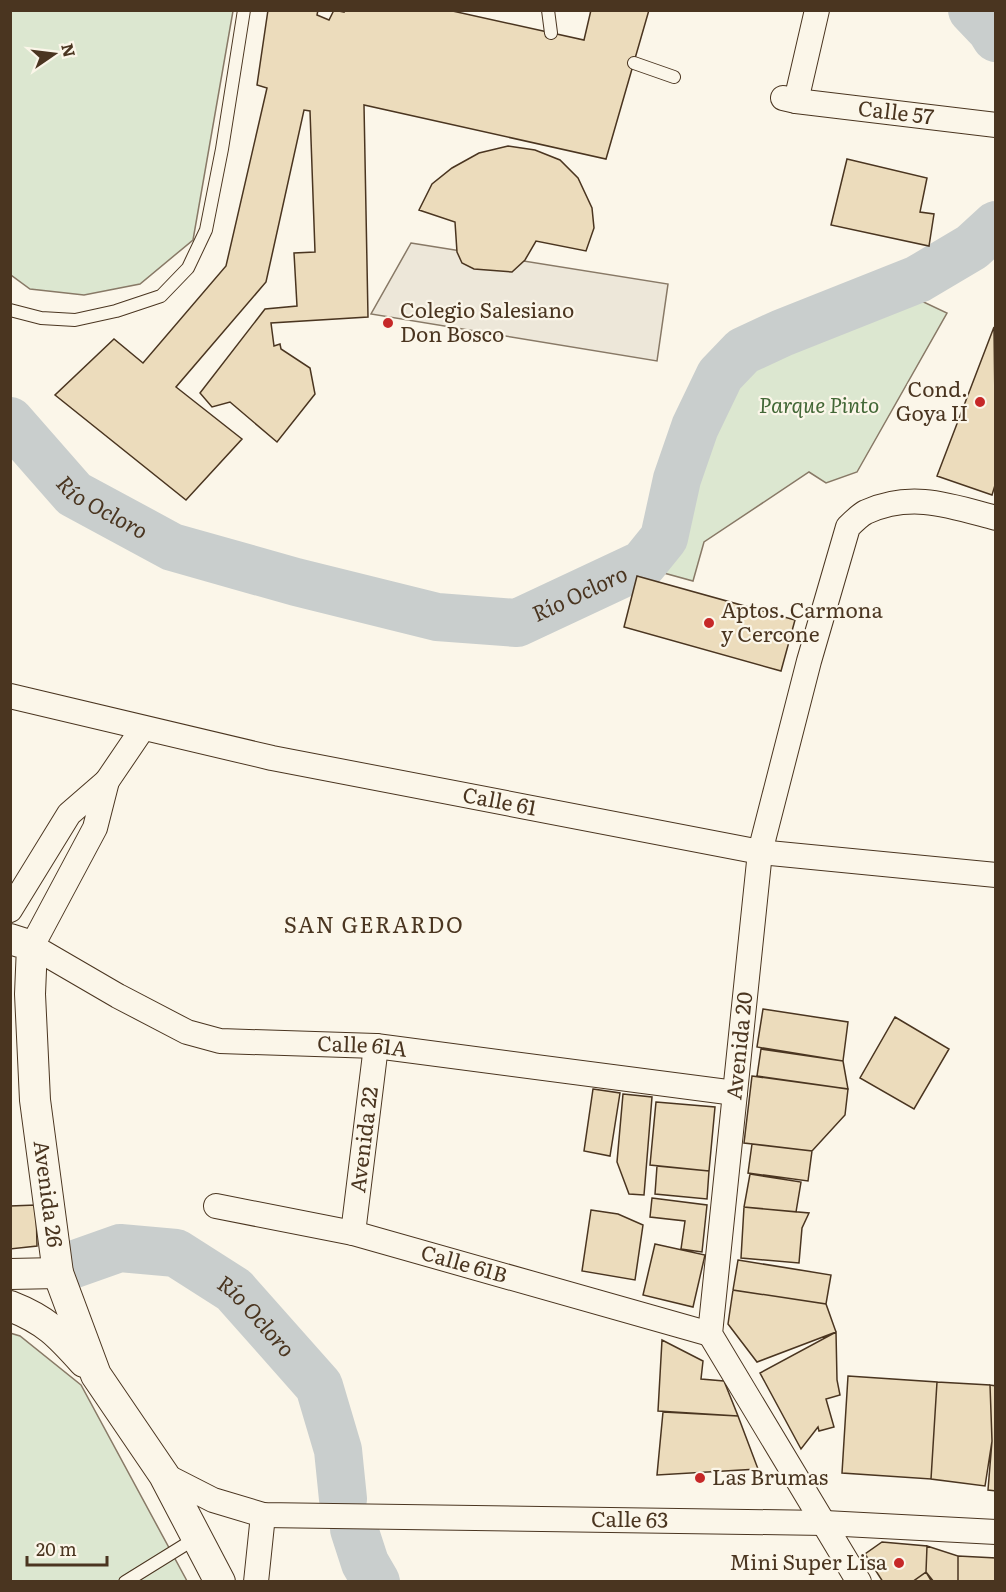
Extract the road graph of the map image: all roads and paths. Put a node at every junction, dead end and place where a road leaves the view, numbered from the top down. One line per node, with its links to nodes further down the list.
1 (244, 10): 8 (lane)
2 (548, 10): 4 (lane)
3 (817, 10): 7 (street, Calle 57)
4 (551, 33)
5 (634, 63): 6 (lane)
6 (674, 77)
7 (996, 125)
8 (10, 310)
9 (996, 518): 13 (street, Avenida 20)
10 (10, 696): 11 (street, Calle 61)
11 (143, 728): 12 (street, Avenida 26); 13 (street, Calle 61)
12 (107, 781): 15 (street, Avenida 26); 16 (street, Avenida 26)
13 (760, 852): 14 (street, Calle 61); 18 (street, Avenida 20)
14 (996, 875)
15 (10, 910)
16 (21, 943): 17 (street, Calle 61A); 21 (street, Avenida 26)
17 (376, 1046): 18 (street, Calle 61A); 20 (street, Avenida 22)
18 (735, 1093): 24 (street, Avenida 20)
19 (216, 1206): 20 (street, Calle 61B)
20 (352, 1233): 24 (street, Calle 61B)
21 (58, 1273): 22 (street); 25 (street, Avenida 26)
22 (10, 1274)
23 (10, 1306): 25 (street)
24 (710, 1334): 28 (street)
25 (96, 1375): 26 (street, Avenida 26)
26 (164, 1475): 27 (street, Calle 63); 30 (street, Avenida 26)
27 (263, 1515): 28 (street, Calle 63); 33 (street)
28 (825, 1523): 29 (street, Calle 63); 34 (street)
29 (996, 1532)
30 (197, 1537): 31 (lane); 32 (street, Avenida 26)
31 (125, 1581)
32 (220, 1581)
33 (256, 1581)
34 (859, 1581)

